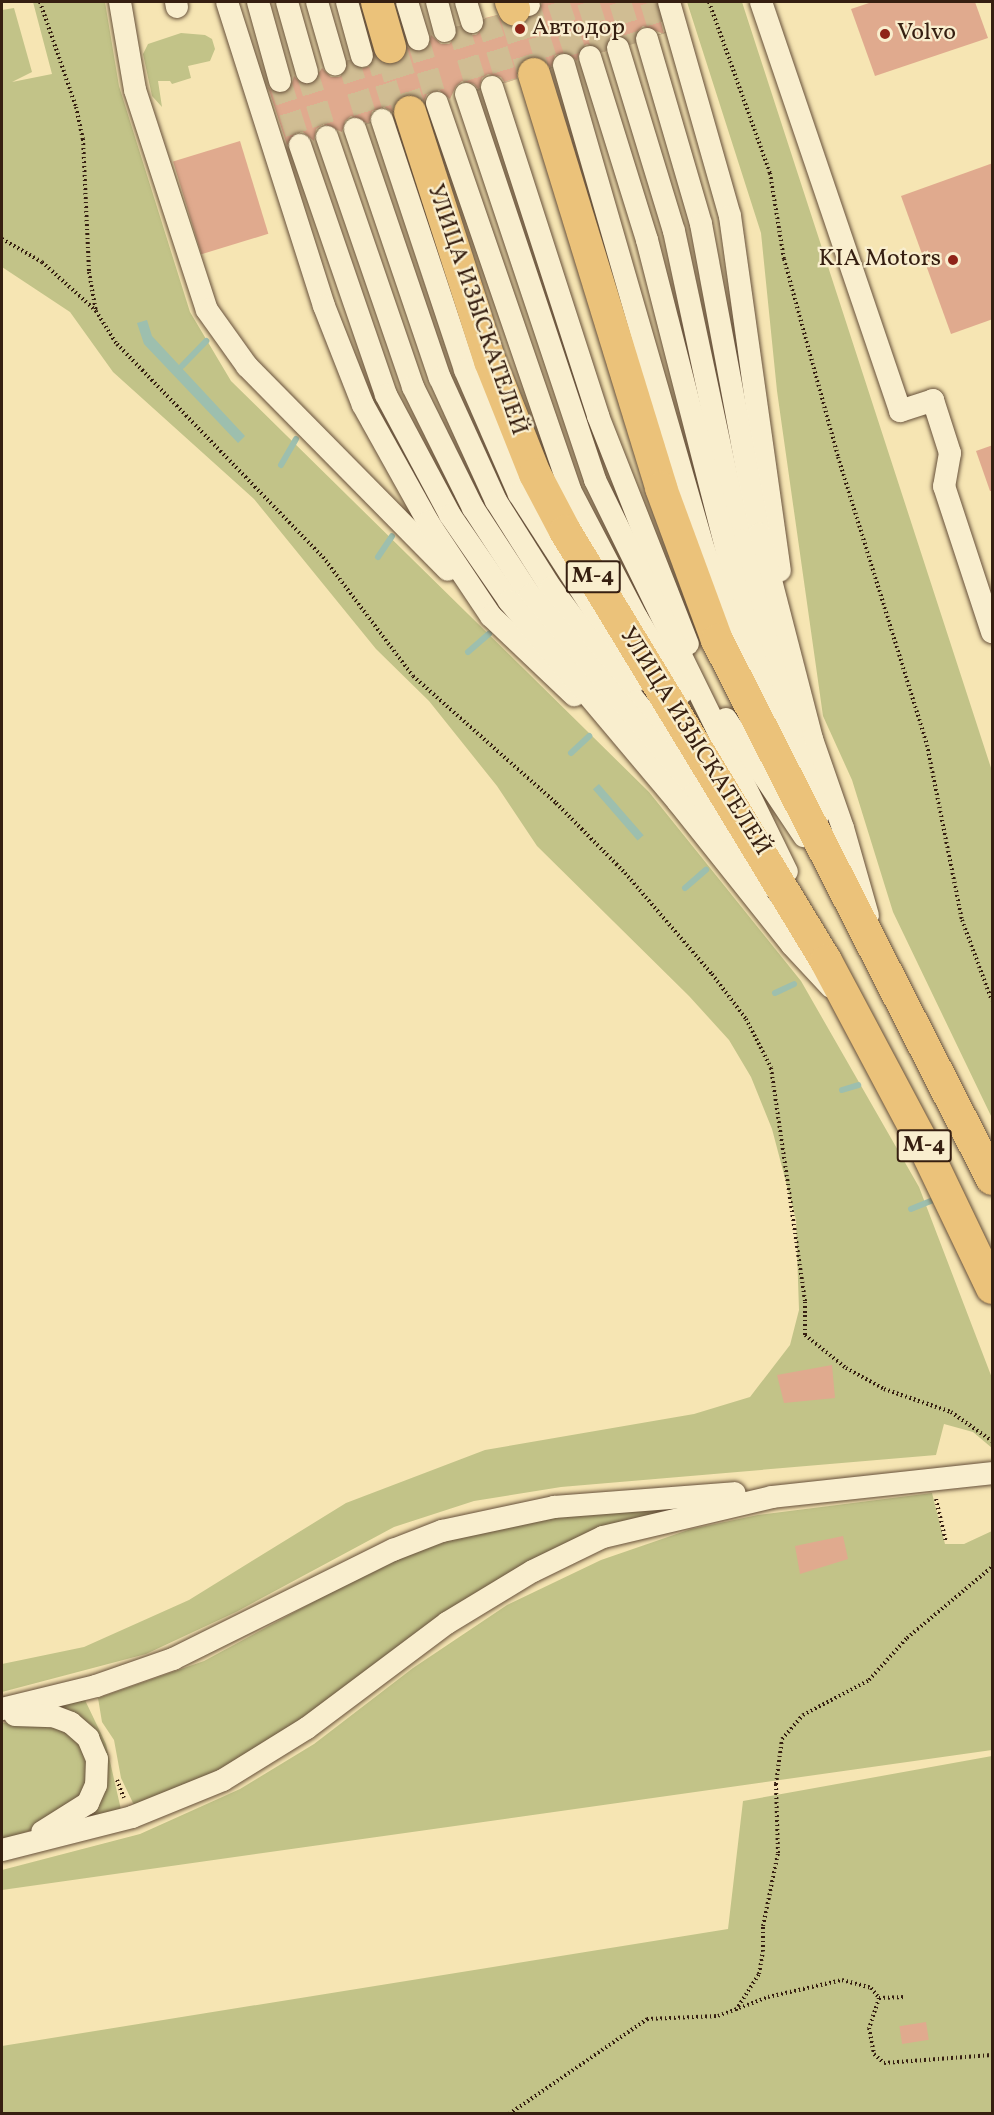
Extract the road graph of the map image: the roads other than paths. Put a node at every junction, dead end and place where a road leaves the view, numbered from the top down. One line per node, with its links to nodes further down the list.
1 (120, 2): 23 (street)
2 (227, 2): 23 (street)
3 (242, 2): 20 (street)
4 (258, 2): 20 (street)
5 (272, 2): 20 (street)
6 (287, 2): 20 (street)
7 (302, 2): 20 (street)
8 (317, 2): 20 (street)
9 (332, 2): 20 (street)
10 (347, 2): 20 (street)
11 (362, 2): 20 (street)
12 (377, 2): 20 (highway)
13 (392, 2): 20 (street)
14 (408, 2): 20 (street)
15 (422, 2): 20 (street)
16 (437, 2): 20 (street)
17 (451, 2): 20 (street)
18 (669, 2): 24 (street)
19 (761, 2): 25 (street)
20 (417, 36)
21 (473, 92): 22 (street); 22 (street); 22 (street); 24 (street); 26 (highway, М-4); 26 (street); 27 (highway, УЛИЦА ИЗЫСКАТЕЛЕЙ / М-4); 27 (street); 28 (street); 28 (street); 29 (street); 30 (street); 31 (street); 34 (street)
22 (579, 422): 26 (street); 26 (street); 32 (street)
23 (491, 616): 29 (street)
24 (787, 621): 28 (street)
25 (993, 632)
26 (711, 643): 32 (street); 33 (highway, М-4); 33 (street)
27 (642, 671): 31 (street); 32 (highway, УЛИЦА ИЗЫСКАТЕЛЕЙ / М-4)
28 (794, 708): 33 (street)
29 (603, 721): 30 (street)
30 (636, 752): 34 (street)
31 (707, 782): 32 (street)
32 (771, 855): 34 (highway, УЛИЦА ИЗЫСКАТЕЛЕЙ / М-4)
33 (879, 962): 35 (highway, М-4)
34 (850, 1008): 36 (highway, УЛИЦА ИЗЫСКАТЕЛЕЙ / М-4)
35 (993, 1179)
36 (993, 1288)
37 (993, 1473): 38 (street)
38 (938, 1484): 39 (street); 41 (street)
39 (2, 1709)
40 (2, 1715): 41 (street)
41 (2, 1849)

